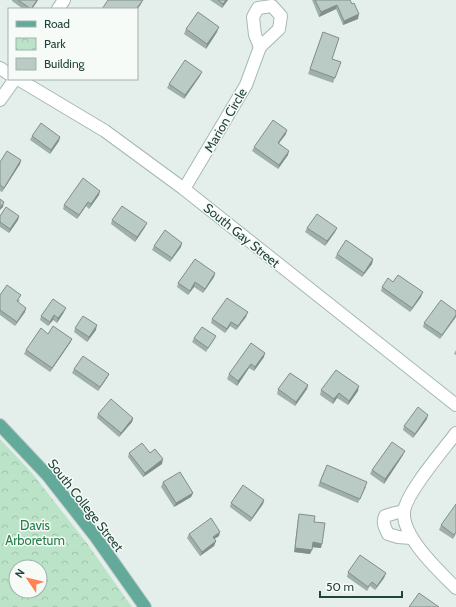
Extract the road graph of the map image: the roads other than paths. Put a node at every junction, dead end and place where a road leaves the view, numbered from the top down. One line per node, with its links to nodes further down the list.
1 (260, 47): 5 (street, Marion Circle)
2 (15, 80): 4 (street)
3 (18, 80): 5 (street, South Gay Street)
4 (0, 100)
5 (184, 189): 6 (street, South Gay Street)
6 (456, 405)
7 (0, 425): 12 (main road, South College Street)
8 (456, 433): 9 (street)
9 (404, 511): 10 (street); 10 (street)
10 (411, 538): 11 (street)
11 (456, 588)
12 (145, 607)

